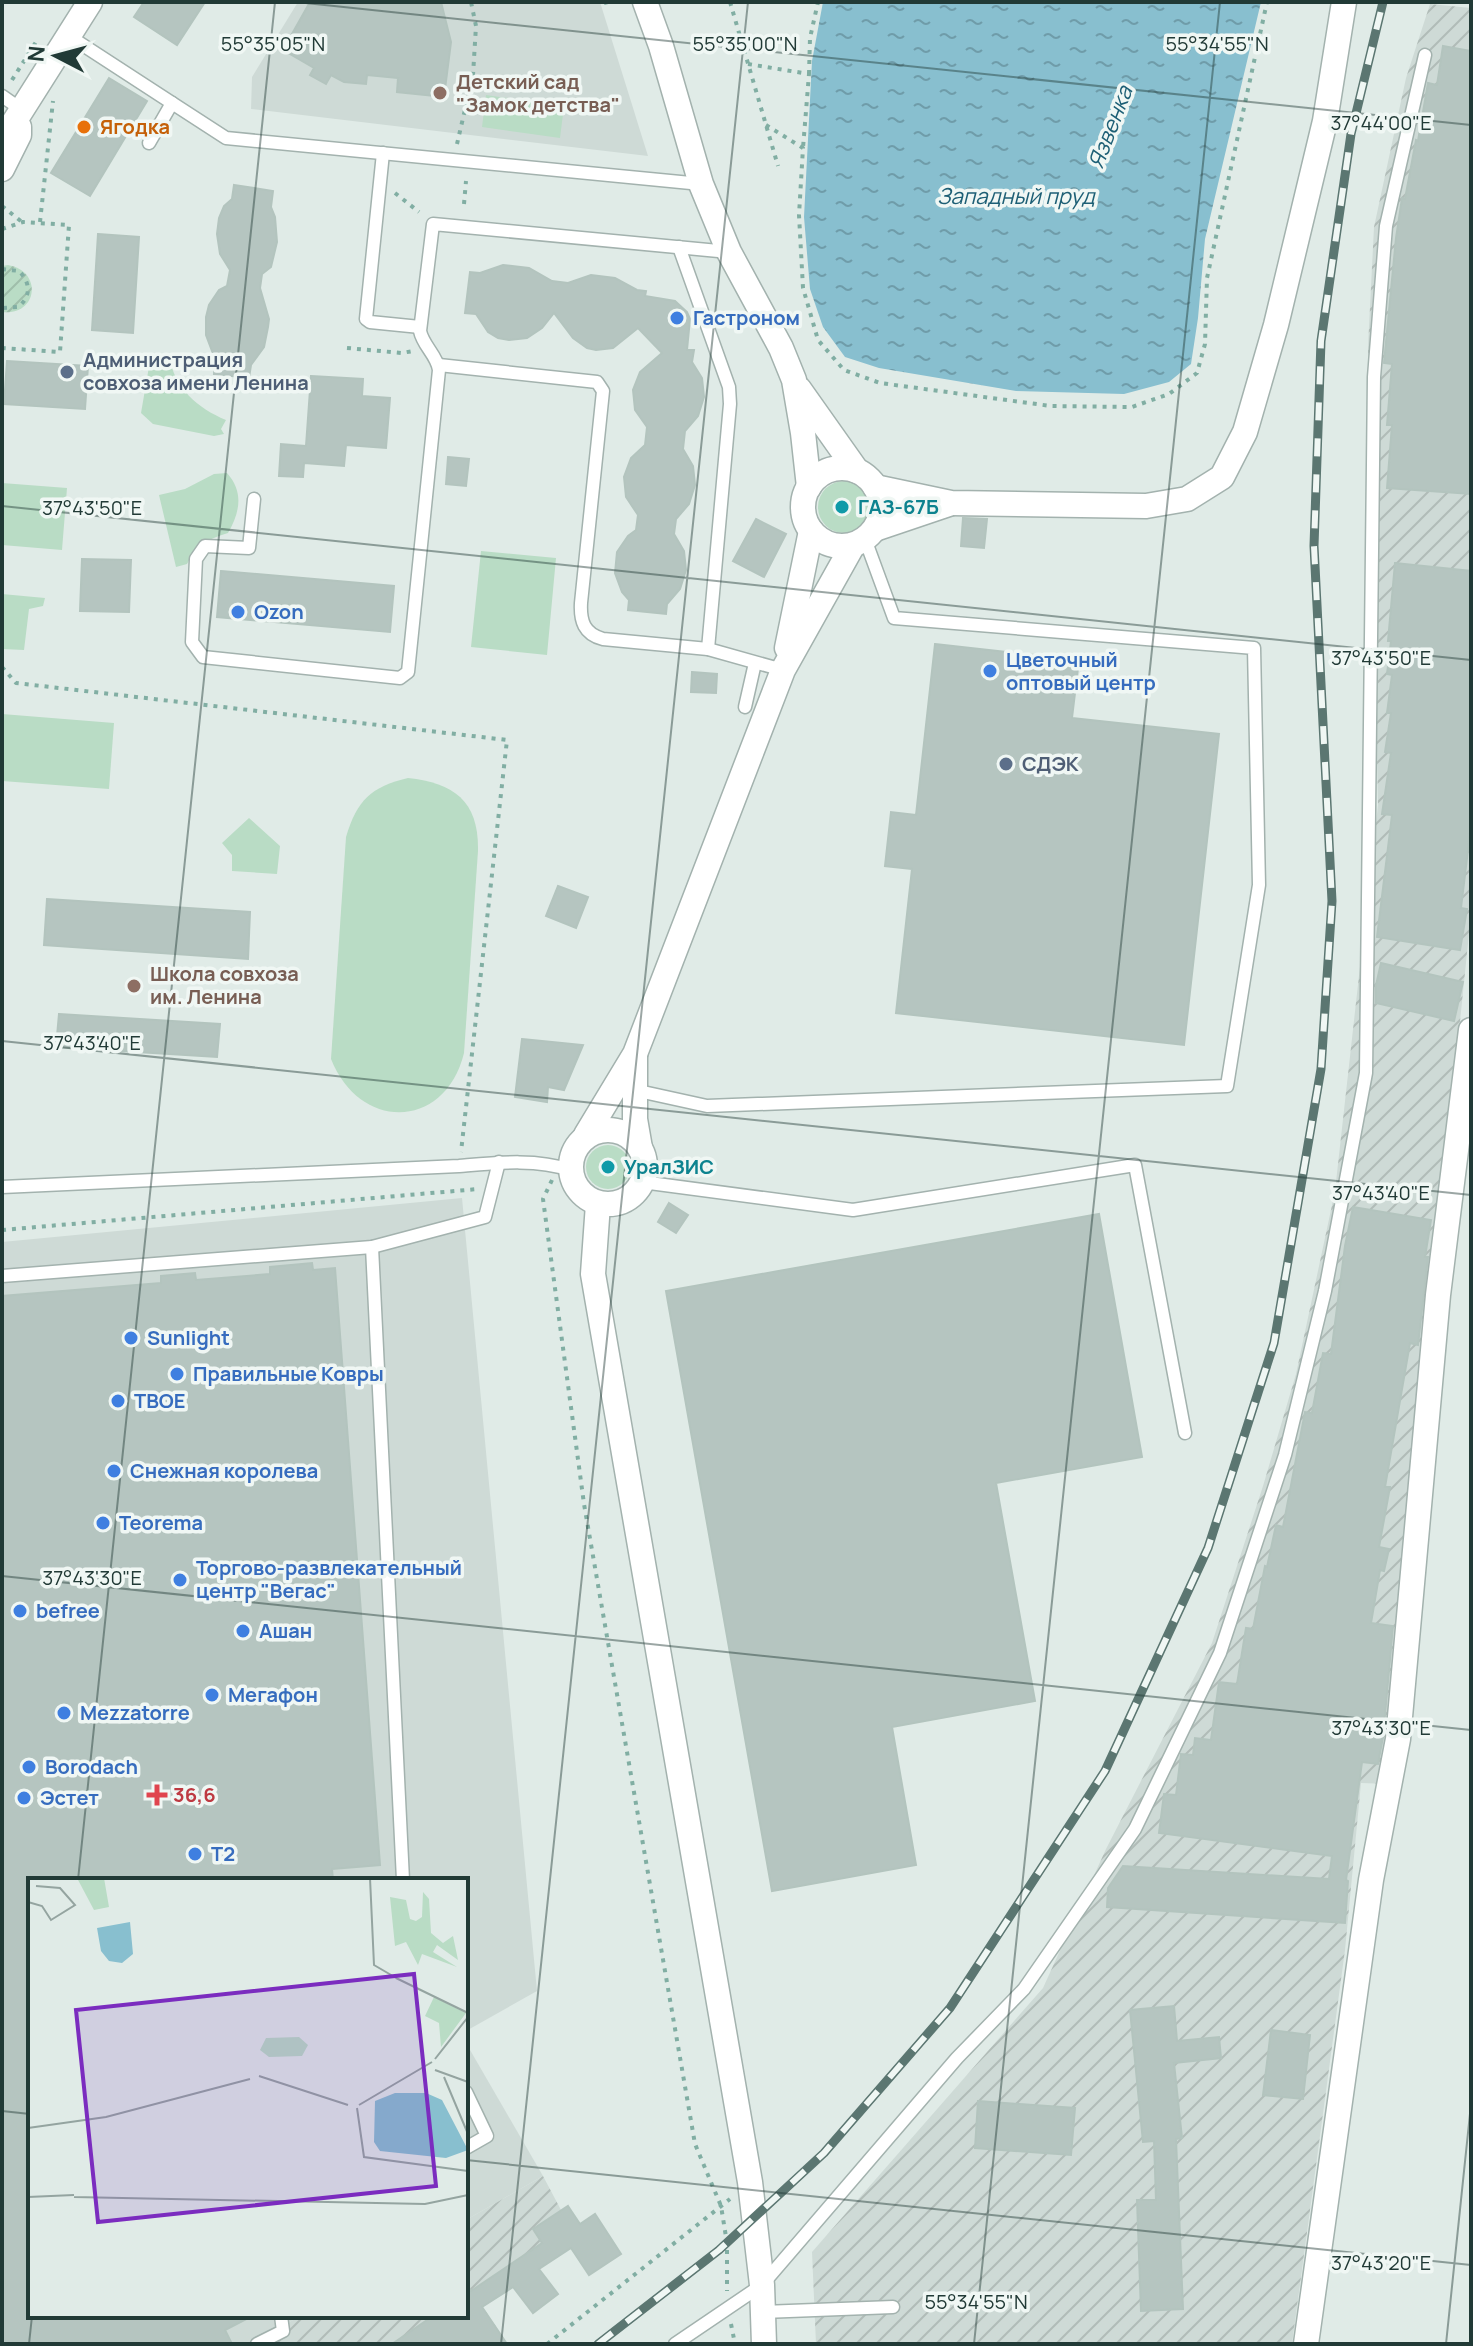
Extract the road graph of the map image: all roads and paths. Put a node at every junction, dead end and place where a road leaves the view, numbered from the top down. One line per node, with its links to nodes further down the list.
1 (90, 2): 9 (street)
2 (471, 2): 23 (path)
3 (645, 2): 11 (street)
4 (662, 2): 11 (street)
5 (730, 2): 13 (path)
6 (818, 2): 14 (path)
7 (1267, 2): 22 (path)
8 (1344, 2): 49 (street)
9 (69, 36): 17 (lane); 18 (street)
10 (36, 42): 15 (path)
11 (661, 46): 28 (street)
12 (1425, 55): 78 (lane)
13 (748, 64): 14 (path); 19 (path)
14 (809, 74): 22 (path)
15 (2, 96): 18 (lane)
16 (53, 100): 34 (path)
17 (172, 103): 21 (lane); 24 (lane)
18 (21, 112): 20 (street)
19 (766, 125): 22 (path); 25 (path)
20 (7, 140): 26 (street)
21 (149, 143)
22 (803, 148)
23 (456, 151)
24 (383, 153): 28 (lane); 40 (lane)
25 (778, 166)
26 (2, 169)
27 (466, 181): 30 (path)
28 (701, 184): 37 (street)
29 (393, 191): 32 (path)
30 (464, 204)
31 (2, 206): 33 (path)
32 (419, 212)
33 (23, 222): 34 (path); 35 (path)
34 (40, 222): 41 (path)
35 (2, 229)
36 (679, 247): 37 (lane); 40 (lane); 52 (lane)
37 (729, 252): 45 (street)
38 (2, 269): 39 (path)
39 (2, 308)
40 (420, 327): 43 (lane)
41 (2, 348)
42 (347, 348): 43 (path)
43 (428, 348): 44 (lane)
44 (439, 365): 48 (lane); 52 (lane)
45 (794, 380): 46 (street); 47 (street)
46 (866, 479): 47 (street); 49 (street); 51 (street)
47 (809, 487): 50 (street)
48 (254, 499)
49 (951, 503): 51 (street)
50 (811, 531): 51 (street); 55 (street)
51 (864, 537): 55 (street); 59 (lane)
52 (708, 649): 53 (lane)
53 (755, 663): 55 (lane); 56 (lane)
54 (2, 667): 63 (path)
55 (783, 670): 58 (street)
56 (745, 707)
57 (1471, 1030): 87 (street)
58 (635, 1054): 59 (street); 60 (street)
59 (634, 1090): 61 (street)
60 (586, 1135): 61 (street); 64 (street)
61 (640, 1148): 65 (street)
62 (499, 1162): 63 (lane); 64 (lane); 67 (lane)
63 (459, 1166): 66 (lane)
64 (564, 1168): 68 (street); 77 (path)
65 (642, 1182): 68 (street); 72 (lane)
66 (2, 1187)
67 (492, 1187): 69 (path); 70 (lane)
68 (598, 1204): 76 (street)
69 (2, 1230)
70 (372, 1247): 71 (lane); 73 (lane)
71 (2, 1276)
72 (1185, 1433)
73 (403, 1878)
74 (468, 2096): 75 (lane)
75 (468, 2147)
76 (750, 2182): 77 (path); 78 (street)
77 (721, 2206): 80 (path); 84 (path)
78 (762, 2285): 80 (lane); 81 (street)
79 (893, 2307): 81 (lane)
80 (727, 2309): 85 (lane)
81 (763, 2312): 86 (street)
82 (281, 2318): 83 (lane)
83 (257, 2344)
84 (547, 2344)
85 (675, 2344)
86 (764, 2344)
87 (1306, 2344)

